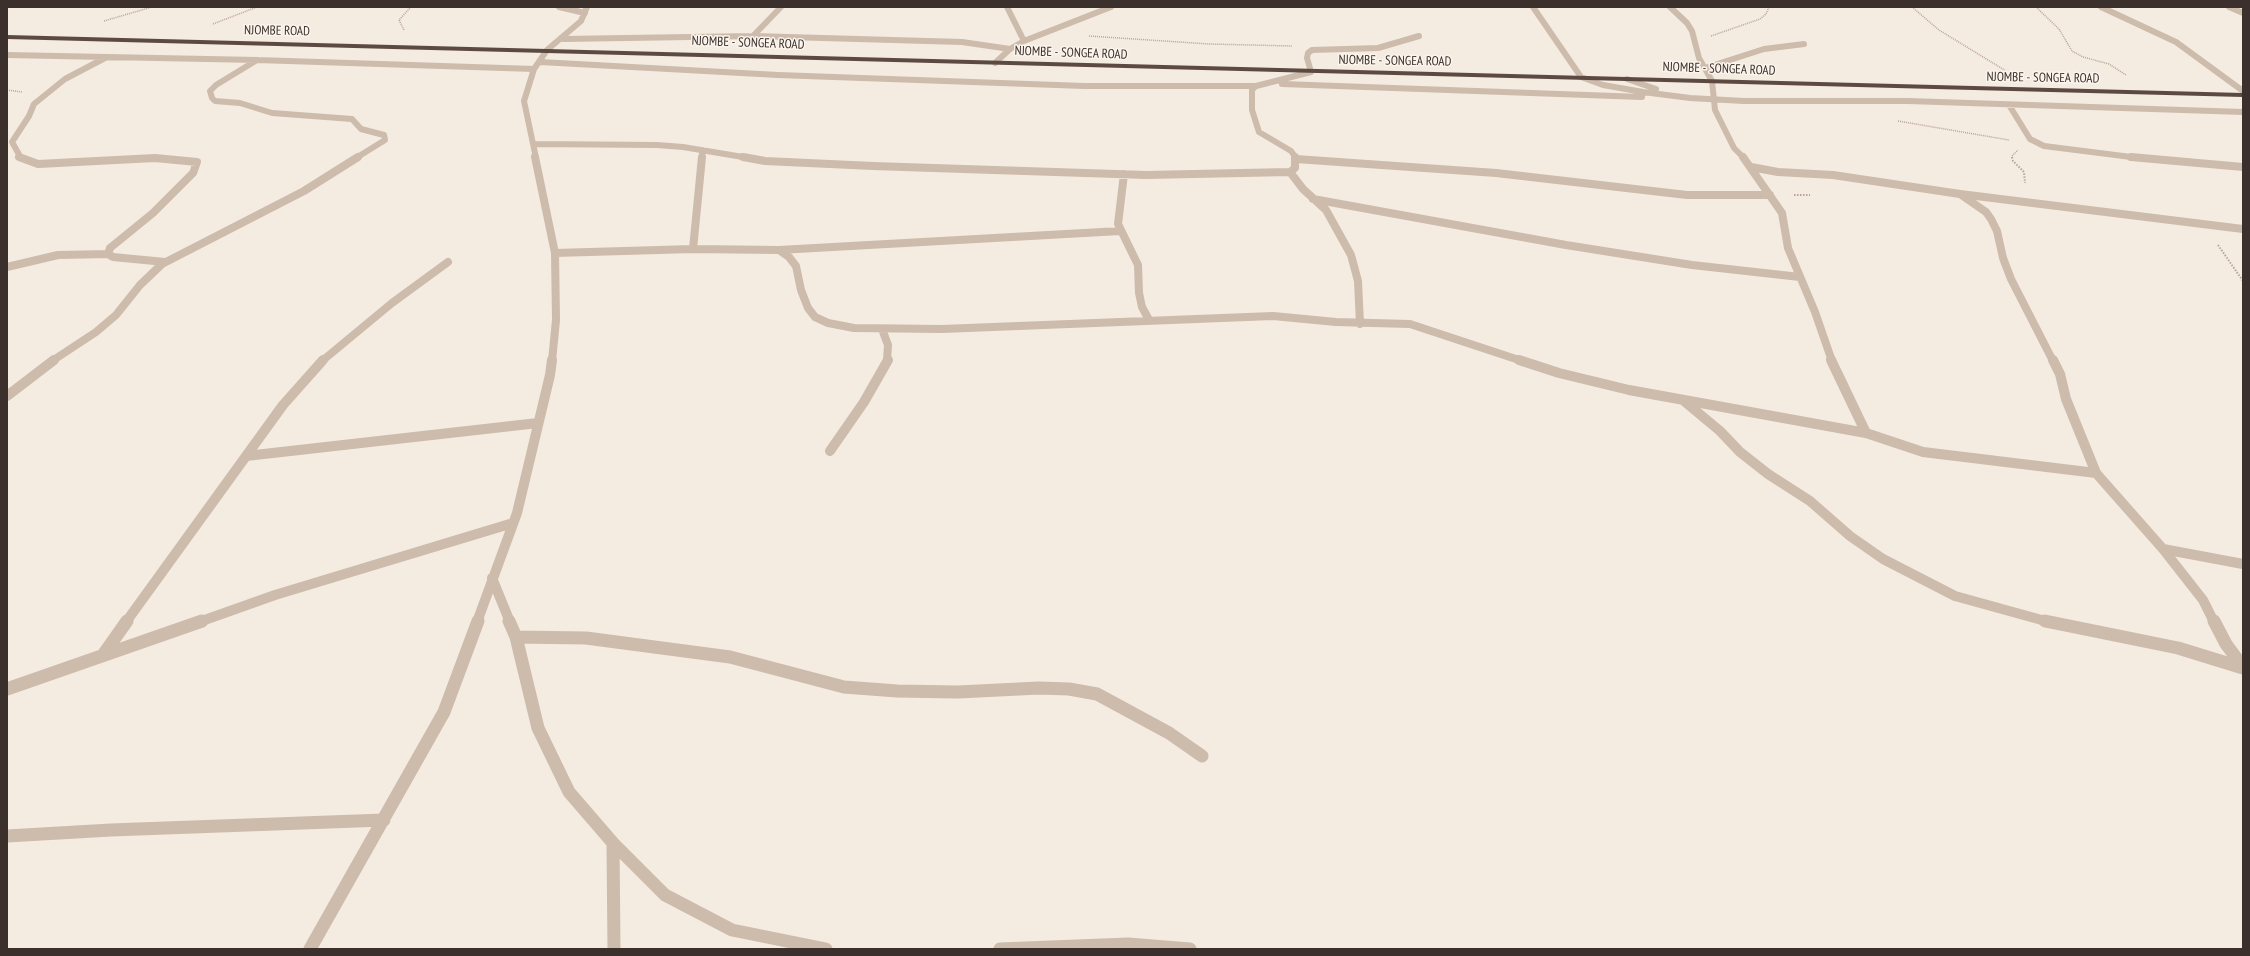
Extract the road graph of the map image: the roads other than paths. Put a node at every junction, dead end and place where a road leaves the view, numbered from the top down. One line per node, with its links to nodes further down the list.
1 (559, 7): 10 (street)
2 (588, 7): 10 (street)
3 (781, 7): 12 (street)
4 (1007, 7): 16 (street)
5 (1111, 7): 16 (street)
6 (1533, 7): 27 (street)
7 (1670, 7): 25 (street)
8 (2101, 7): 32 (street)
9 (2229, 7): 11 (street)
10 (585, 13): 15 (street)
11 (2243, 13)
12 (753, 36): 15 (street); 18 (street)
13 (1419, 36): 26 (street)
14 (7, 37): 19 (highway, NJOMBE ROAD)
15 (562, 39): 19 (street)
16 (1024, 41): 18 (street)
17 (1804, 44): 25 (street)
18 (1010, 49): 23 (street)
19 (547, 50): 23 (highway, NJOMBE - SONGEA ROAD); 24 (street)
20 (7, 55): 21 (street)
21 (106, 57): 22 (street); 54 (street)
22 (257, 60): 24 (street); 55 (street)
23 (995, 63): 26 (highway, NJOMBE - SONGEA ROAD)
24 (537, 66): 31 (street); 39 (street)
25 (1705, 68): 29 (street)
26 (1311, 72): 27 (highway, NJOMBE - SONGEA ROAD); 30 (street)
27 (1581, 77): 28 (highway, NJOMBE - SONGEA ROAD); 34 (street)
28 (1628, 79): 29 (highway, NJOMBE - SONGEA ROAD); 34 (street)
29 (1712, 81): 33 (highway, NJOMBE - SONGEA ROAD); 36 (street)
30 (1266, 83): 31 (street); 35 (street)
31 (1256, 86): 41 (street)
32 (2243, 91)
33 (2243, 95)
34 (1674, 96): 35 (street)
35 (1690, 98): 36 (street)
36 (1714, 100): 37 (street); 42 (street)
37 (2009, 105): 38 (street); 43 (street)
38 (2243, 112)
39 (534, 144): 40 (street); 53 (street)
40 (702, 150): 45 (street); 51 (street)
41 (1296, 159): 44 (street); 47 (street)
42 (1751, 167): 46 (street); 47 (street)
43 (2243, 167)
44 (1290, 172): 45 (street); 48 (street)
45 (1124, 174): 50 (street)
46 (1960, 194): 49 (street); 68 (street)
47 (1770, 195): 58 (street)
48 (1314, 199): 58 (street); 60 (street)
49 (2243, 229)
50 (1120, 231): 52 (street); 59 (street)
51 (693, 249): 52 (street); 53 (street)
52 (779, 250): 61 (street)
53 (555, 253): 64 (street)
54 (108, 254): 55 (street); 57 (street)
55 (165, 262): 62 (street)
56 (448, 262): 67 (street)
57 (7, 267)
58 (1800, 277): 65 (street)
59 (1149, 320): 60 (street); 61 (street)
60 (1360, 324): 63 (street)
61 (882, 329): 66 (street)
62 (7, 396)
63 (1684, 401): 65 (street); 75 (street)
64 (538, 423): 67 (street); 69 (street)
65 (1866, 433): 68 (street)
66 (830, 451)
67 (246, 456): 74 (street)
68 (2096, 474): 70 (street)
69 (513, 523): 72 (street); 74 (street)
70 (2163, 548): 71 (street); 75 (street)
71 (2243, 564)
72 (492, 578): 73 (street); 78 (street)
73 (516, 637): 77 (street); 80 (street)
74 (103, 655): 76 (street)
75 (2243, 667)
76 (7, 689)
77 (1202, 756)
78 (384, 820): 79 (street); 82 (street)
79 (7, 836)
80 (612, 843): 83 (street); 84 (street)
81 (1069, 948): 85 (street); 86 (street)
82 (310, 949)
83 (614, 949)
84 (826, 949)
85 (1000, 949)
86 (1190, 949)

